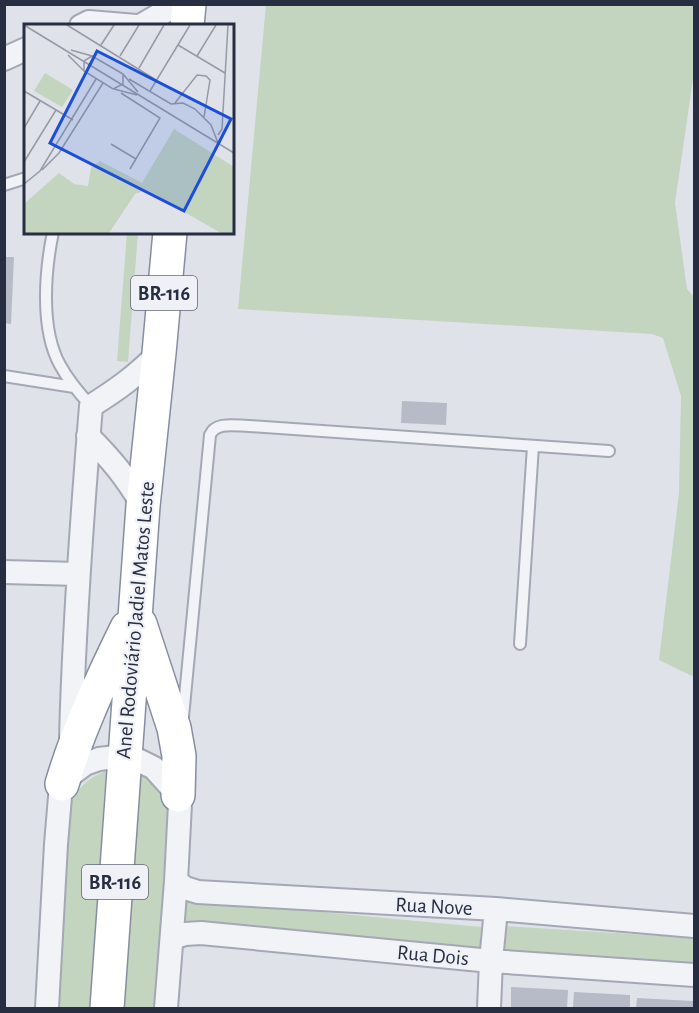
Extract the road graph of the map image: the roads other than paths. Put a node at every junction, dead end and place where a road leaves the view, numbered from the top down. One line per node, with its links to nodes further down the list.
1 (178, 4): 5 (street)
2 (189, 4): 6 (highway)
3 (87, 17): 4 (street)
4 (127, 24)
5 (142, 24)
6 (187, 24)
7 (24, 51): 8 (street)
8 (4, 58)
9 (24, 179): 10 (lane)
10 (4, 185)
11 (53, 234): 15 (lane)
12 (170, 234): 13 (highway, Anel Rodoviário Jadiel Matos Leste / BR-116)
13 (159, 353): 16 (street); 20 (highway, Anel Rodoviário Jadiel Matos Leste / BR-116)
14 (4, 376): 15 (lane)
15 (74, 387): 16 (lane)
16 (91, 406): 17 (street)
17 (88, 436): 20 (street); 22 (street)
18 (533, 446): 19 (lane); 24 (lane); 26 (lane)
19 (609, 451)
20 (142, 506): 23 (highway, Anel Rodoviário Jadiel Matos Leste / BR-116)
21 (4, 572): 22 (street)
22 (78, 574): 27 (street)
23 (136, 610): 25 (highway, Anel Rodoviário Jadiel Matos Leste / BR-116); 26 (highway); 27 (highway)
24 (520, 644)
25 (124, 756): 27 (street); 28 (street); 36 (highway, Anel Rodoviário Jadiel Matos Leste / BR-116)
26 (179, 756): 28 (highway)
27 (67, 769): 35 (street)
28 (178, 795): 29 (street)
29 (176, 881): 30 (street, Rua Nove); 32 (street)
30 (496, 909): 31 (street, Rua Nove); 33 (street)
31 (694, 926)
32 (172, 938): 33 (street, Rua Dois); 37 (street)
33 (491, 961): 34 (street, Rua Dois); 38 (street)
34 (694, 975)
35 (47, 1008)
36 (107, 1008)
37 (166, 1008)
38 (489, 1008)

